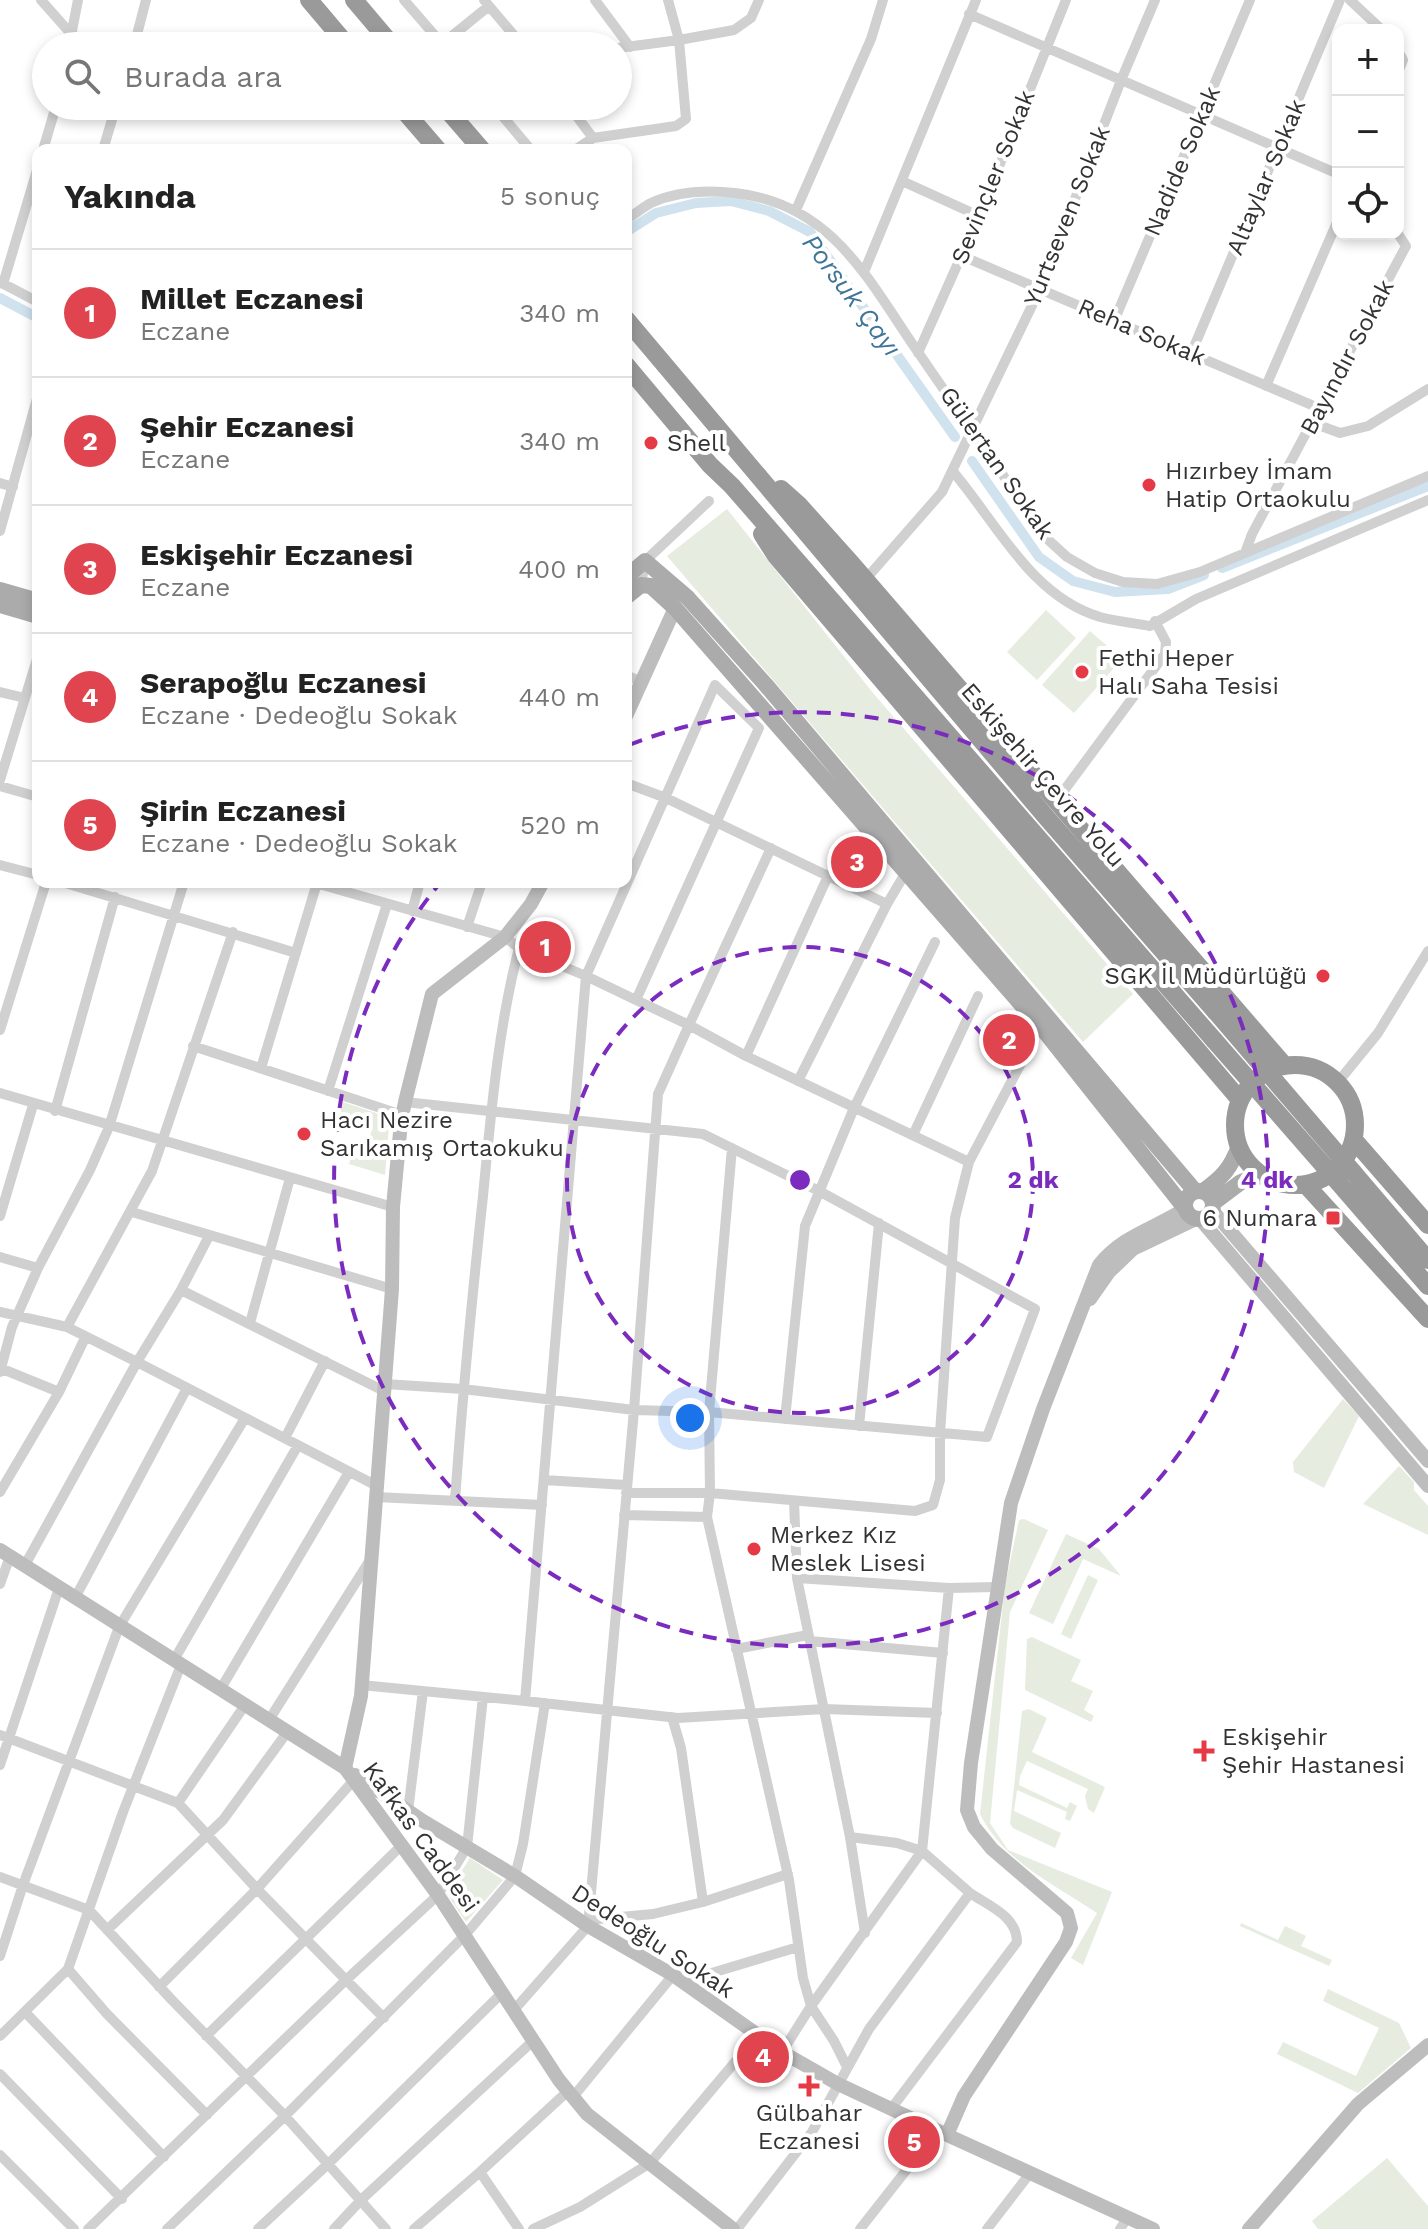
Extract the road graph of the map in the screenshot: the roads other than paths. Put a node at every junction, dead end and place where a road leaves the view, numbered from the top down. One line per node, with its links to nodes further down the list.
1 (41, 0): 20 (street)
2 (78, 0): 21 (street)
3 (146, 0): 22 (street)
4 (309, 0): 23 (highway)
5 (354, 0): 24 (highway)
6 (404, 0): 25 (street)
7 (595, 0): 28 (street)
8 (759, 0): 29 (street)
9 (883, 0): 51 (street)
10 (976, 0): 18 (street)
11 (1066, 0): 31 (street, Sevinçler Sokak)
12 (1155, 0): 32 (street, Yurtseven Sokak)
13 (1250, 0): 33 (street, Nadide Sokak)
14 (1340, 0): 47 (street, Altaylar Sokak)
15 (1350, 0): 19 (street)
16 (666, 1): 29 (street)
17 (486, 3): 26 (street); 27 (street)
18 (969, 14): 31 (street); 49 (street)
19 (1376, 24)
20 (65, 32)
21 (72, 32)
22 (138, 32)
23 (336, 32)
24 (381, 32)
25 (432, 32)
26 (456, 32)
27 (511, 32)
28 (619, 32)
29 (679, 40): 30 (street); 40 (street)
30 (632, 47)
31 (1045, 48): 32 (street); 53 (street, Sevinçler Sokak)
32 (1122, 78): 33 (street); 59 (street, Yurtseven Sokak)
33 (1202, 115): 47 (street); 61 (street, Nadide Sokak)
34 (52, 120): 41 (street)
35 (112, 120): 42 (street)
36 (412, 120): 43 (highway)
37 (456, 120): 44 (highway)
38 (506, 120): 45 (street)
39 (580, 120): 40 (street)
40 (593, 138): 46 (street)
41 (45, 144)
42 (105, 144)
43 (433, 144)
44 (477, 144)
45 (526, 144)
46 (584, 144)
47 (1278, 147): 48 (street); 64 (street, Altaylar Sokak)
48 (1332, 171)
49 (902, 181): 53 (street); 57 (street)
50 (32, 186): 58 (street)
51 (796, 210): 52 (street, Gülertan Sokak); 57 (street, Gülertan Sokak)
52 (632, 216)
53 (979, 216): 56 (street, Sevinçler Sokak)
54 (1332, 234): 66 (street)
55 (1402, 240): 68 (street, Bayındır Sokak)
56 (962, 256): 59 (street, Reha Sokak); 63 (street, Sevinçler Sokak)
57 (864, 272): 63 (street, Gülertan Sokak)
58 (2, 283): 60 (street)
59 (1040, 289): 61 (street, Reha Sokak); 71 (street, Yurtseven Sokak)
60 (32, 299)
61 (1114, 321): 64 (street, Reha Sokak)
62 (632, 326): 72 (highway, Eskişehir Çevre Yolu)
63 (918, 353): 71 (street, Gülertan Sokak)
64 (1191, 354): 66 (street, Reha Sokak)
65 (632, 372): 76 (highway, Eskişehir Çevre Yolu)
66 (1266, 386): 68 (street, Reha Sokak)
67 (1428, 389): 70 (street)
68 (1321, 409): 70 (street, Bayındır Sokak)
69 (32, 417): 77 (street)
70 (1313, 423): 81 (street, Bayındır Sokak)
71 (973, 431): 73 (street, Yurtseven Sokak); 81 (street, Gülertan Sokak)
72 (728, 441): 83 (highway); 162 (highway, Eskişehir Çevre Yolu, bridge)
73 (953, 469): 83 (street, Yurtseven Sokak); 90 (street)
74 (1428, 476): 81 (street, Gülertan Sokak)
75 (0, 483): 77 (street)
76 (732, 486): 145 (highway); 162 (highway, Eskişehir Çevre Yolu, bridge)
77 (13, 487): 80 (street)
78 (1428, 500): 90 (street)
79 (709, 501): 82 (street)
80 (0, 531)
81 (1245, 553)
82 (645, 561): 84 (main road); 165 (main road)
83 (865, 580): 102 (highway)
84 (633, 581): 88 (main road)
85 (0, 590): 86 (main road)
86 (32, 599)
87 (0, 605): 89 (main road)
88 (675, 608): 93 (street); 106 (main road)
89 (32, 614)
90 (1155, 621): 102 (street)
91 (32, 675): 95 (street)
92 (632, 678): 93 (street)
93 (642, 682): 96 (street)
94 (0, 692): 95 (street)
95 (25, 698): 97 (street)
96 (632, 703)
97 (0, 780)
98 (632, 785): 101 (street)
99 (0, 786): 100 (street)
100 (32, 795)
101 (666, 798): 103 (street); 103 (street); 108 (street)
102 (1057, 800): 139 (highway)
103 (718, 823): 104 (street); 133 (street)
104 (771, 848): 109 (street); 134 (street)
105 (0, 865): 107 (street)
106 (906, 872): 121 (street); 165 (main road)
107 (32, 873)
108 (632, 874)
109 (828, 876): 121 (street); 138 (street)
110 (44, 888): 135 (street)
111 (83, 888): 119 (street)
112 (182, 888): 123 (street)
113 (313, 888): 130 (street)
114 (350, 888): 120 (street)
115 (418, 888): 122 (street)
116 (480, 888): 124 (street)
117 (540, 888): 126 (street)
118 (626, 888): 131 (street)
119 (115, 897): 123 (street); 149 (street)
120 (387, 904): 122 (street); 143 (street)
121 (887, 904): 141 (street)
122 (412, 911): 124 (street)
123 (174, 916): 125 (street); 152 (street)
124 (467, 927): 126 (street)
125 (233, 932): 130 (street); 136 (street)
126 (505, 937): 128 (street); 148 (street)
127 (935, 942): 147 (street)
128 (519, 948): 131 (street); 150 (street)
129 (1428, 951): 142 (street)
130 (296, 953): 140 (street)
131 (586, 976): 133 (street); 151 (street)
132 (978, 996): 154 (street)
133 (636, 1000): 134 (street)
134 (689, 1025): 138 (street); 153 (street)
135 (0, 1030)
136 (193, 1046): 140 (street); 156 (street)
137 (1029, 1048): 159 (street)
138 (746, 1056): 141 (street)
139 (1284, 1065): 142 (highway); 145 (highway)
140 (261, 1068): 143 (street)
141 (798, 1081): 147 (street)
142 (1338, 1082): 155 (highway)
143 (328, 1091): 148 (street)
144 (0, 1093): 146 (street)
145 (1240, 1100): 157 (highway)
146 (33, 1105): 149 (street); 168 (street)
147 (854, 1108): 154 (street); 164 (street)
148 (403, 1109): 150 (street); 166 (street)
149 (55, 1111): 152 (street)
150 (492, 1111): 151 (street); 191 (street)
151 (573, 1119): 153 (street); 193 (street)
152 (109, 1127): 156 (street); 176 (street)
153 (657, 1129): 158 (street); 194 (street)
154 (913, 1135): 159 (street)
155 (1354, 1140): 163 (highway); 170 (highway)
156 (164, 1141): 161 (street); 167 (street)
157 (1239, 1146): 160 (highway); 165 (main road)
158 (732, 1148): 164 (street); 195 (street)
159 (969, 1162): 175 (street)
160 (1260, 1174): 163 (highway); 165 (main road)
161 (290, 1178): 166 (street); 172 (street)
162 (1349, 1181): 174 (highway, Eskişehir Çevre Yolu); 177 (highway, Eskişehir Çevre Yolu)
163 (1306, 1185): 182 (highway)
164 (819, 1191): 169 (street); 197 (street)
165 (1199, 1206): 202 (street); 205 (street); 220 (street)
166 (393, 1207): 178 (street)
167 (132, 1212): 171 (street); 184 (street)
168 (0, 1216)
169 (879, 1223): 175 (street); 198 (street)
170 (1428, 1225)
171 (209, 1236): 172 (street); 179 (street)
172 (269, 1254): 178 (street); 183 (street)
173 (0, 1257): 176 (street)
174 (1428, 1260)
175 (953, 1263): 199 (street); 199 (street)
176 (38, 1268): 181 (street)
177 (1428, 1286)
178 (392, 1289): 190 (street)
179 (181, 1290): 183 (street); 187 (street)
180 (0, 1312): 181 (street)
181 (16, 1317): 184 (street); 188 (street)
182 (1428, 1319)
183 (250, 1323): 186 (street)
184 (67, 1327): 185 (street)
185 (85, 1338): 187 (street); 192 (street)
186 (325, 1361): 190 (street); 200 (street)
187 (137, 1362): 189 (street); 217 (street)
188 (0, 1370): 192 (street)
189 (187, 1388): 196 (street); 223 (street)
190 (384, 1388): 191 (street); 208 (street)
191 (463, 1389): 193 (street); 210 (street)
192 (59, 1392): 207 (street)
193 (551, 1401): 194 (street); 204 (street)
194 (634, 1410): 195 (street); 206 (street)
195 (709, 1412): 197 (street); 209 (street)
196 (245, 1418): 200 (street); 224 (street)
197 (785, 1419): 198 (street)
198 (859, 1426): 199 (street)
199 (940, 1433): 211 (street)
200 (285, 1438): 201 (street)
201 (297, 1447): 203 (street); 228 (street)
202 (1428, 1461)
203 (349, 1472): 208 (street); 230 (street)
204 (544, 1480): 206 (street); 212 (street)
205 (1428, 1486)
206 (626, 1489): 209 (street); 213 (street)
207 (0, 1492)
208 (376, 1492): 210 (street); 216 (street)
209 (710, 1493): 211 (street); 214 (street)
210 (455, 1501): 212 (street)
211 (794, 1501): 218 (street)
212 (542, 1505): 233 (street)
213 (624, 1515): 214 (street); 237 (street)
214 (707, 1517): 226 (street)
215 (5, 1553): 217 (street, Kafkas Caddesi); 219 (street)
216 (371, 1559): 229 (street); 241 (street)
217 (25, 1565): 221 (street, Kafkas Caddesi)
218 (797, 1578): 222 (street); 225 (street)
219 (0, 1584)
220 (997, 1587): 222 (street); 294 (street)
221 (59, 1588): 223 (street, Kafkas Caddesi); 243 (street)
222 (949, 1588): 227 (street)
223 (75, 1598): 224 (street, Kafkas Caddesi)
224 (119, 1627): 228 (street, Kafkas Caddesi); 244 (street)
225 (809, 1638): 226 (street); 227 (street); 236 (street)
226 (736, 1649): 239 (street)
227 (943, 1653): 238 (street)
228 (178, 1663): 230 (street, Kafkas Caddesi); 247 (street)
229 (361, 1685): 231 (street); 246 (street)
230 (220, 1690): 235 (street, Kafkas Caddesi)
231 (423, 1691): 232 (street); 249 (street)
232 (483, 1697): 233 (street); 253 (street)
233 (525, 1701): 234 (street)
234 (545, 1703): 237 (street); 256 (street)
235 (245, 1705): 241 (street, Kafkas Caddesi); 248 (street)
236 (824, 1709): 238 (street); 239 (street); 251 (street)
237 (608, 1712): 240 (street); 264 (street)
238 (937, 1713): 254 (street)
239 (750, 1715): 240 (street); 255 (street)
240 (672, 1717): 262 (street)
241 (269, 1720): 242 (street, Kafkas Caddesi)
242 (288, 1731): 246 (street, Kafkas Caddesi); 250 (street)
243 (5, 1737): 244 (street); 245 (street)
244 (68, 1760): 247 (street); 258 (street)
245 (0, 1765)
246 (349, 1774): 249 (street, Dedeoğlu Sokak); 252 (street, Kafkas Caddesi); 259 (street)
247 (133, 1786): 248 (street); 263 (street)
248 (178, 1803): 250 (street)
249 (408, 1811): 253 (street, Dedeoğlu Sokak)
250 (206, 1835): 259 (street); 265 (street)
251 (850, 1837): 254 (street); 266 (street)
252 (401, 1846): 261 (street, Kafkas Caddesi); 268 (street)
253 (467, 1847): 256 (street, Dedeoğlu Sokak); 261 (street)
254 (922, 1851): 260 (street); 266 (street)
255 (788, 1874): 262 (street); 269 (street)
256 (515, 1876): 264 (street, Dedeoğlu Sokak); 267 (street)
257 (0, 1877): 258 (street)
258 (23, 1885): 263 (street); 270 (street)
259 (257, 1889): 268 (street); 274 (street)
260 (970, 1893): 286 (street); 291 (street)
261 (438, 1895): 267 (street, Kafkas Caddesi); 273 (street)
262 (703, 1902): 264 (street)
263 (89, 1910): 265 (street); 271 (street)
264 (588, 1923): 272 (street, Dedeoğlu Sokak); 277 (street)
265 (107, 1930): 274 (street)
266 (865, 1933): 276 (street)
267 (465, 1935): 275 (street, Kafkas Caddesi); 279 (street)
268 (307, 1941): 273 (street); 281 (street)
269 (798, 1947): 272 (street); 276 (street)
270 (0, 1956)
271 (68, 1969): 278 (street); 292 (street)
272 (677, 1979): 282 (street, Dedeoğlu Sokak); 290 (street)
273 (346, 1980): 279 (street); 288 (street)
274 (159, 1987): 281 (street)
275 (503, 1992): 277 (street, Kafkas Caddesi); 298 (street)
276 (811, 2006): 285 (street); 286 (street)
277 (514, 2010): 283 (street, Kafkas Caddesi)
278 (25, 2012): 280 (street); 296 (street)
279 (384, 2018): 293 (street)
280 (0, 2034)
281 (206, 2036): 288 (street)
282 (756, 2037): 285 (street, Dedeoğlu Sokak); 297 (street)
283 (534, 2040): 290 (street, Kafkas Caddesi); 302 (street)
284 (1428, 2045): 317 (street)
285 (782, 2052): 289 (street, Dedeoğlu Sokak)
286 (847, 2067): 289 (street)
287 (0, 2074): 301 (street)
288 (246, 2078): 292 (street); 293 (street)
289 (838, 2084): 291 (street, Dedeoğlu Sokak); 313 (street)
290 (570, 2094): 297 (street, Kafkas Caddesi); 299 (street)
291 (891, 2109): 294 (street, Dedeoğlu Sokak)
292 (207, 2115): 296 (street)
293 (285, 2116): 298 (street); 306 (street)
294 (942, 2133): 300 (street, Dedeoğlu Sokak); 314 (street)
295 (0, 2155): 304 (street)
296 (164, 2157): 301 (street)
297 (650, 2163): 312 (street); 313 (street, Kafkas Caddesi)
298 (328, 2164): 302 (street); 307 (street)
299 (480, 2172): 310 (street); 311 (street)
300 (1031, 2172): 303 (street, Dedeoğlu Sokak); 315 (street)
301 (122, 2199): 305 (street)
302 (361, 2200): 308 (street); 309 (street)
303 (1124, 2223): 316 (street, Dedeoğlu Sokak)
304 (74, 2229)
305 (88, 2229)
306 (167, 2229)
307 (258, 2229)
308 (334, 2229)
309 (386, 2229)
310 (414, 2229)
311 (519, 2229)
312 (533, 2229)
313 (735, 2229)
314 (860, 2229)
315 (987, 2229)
316 (1153, 2229)
317 (1249, 2229)

